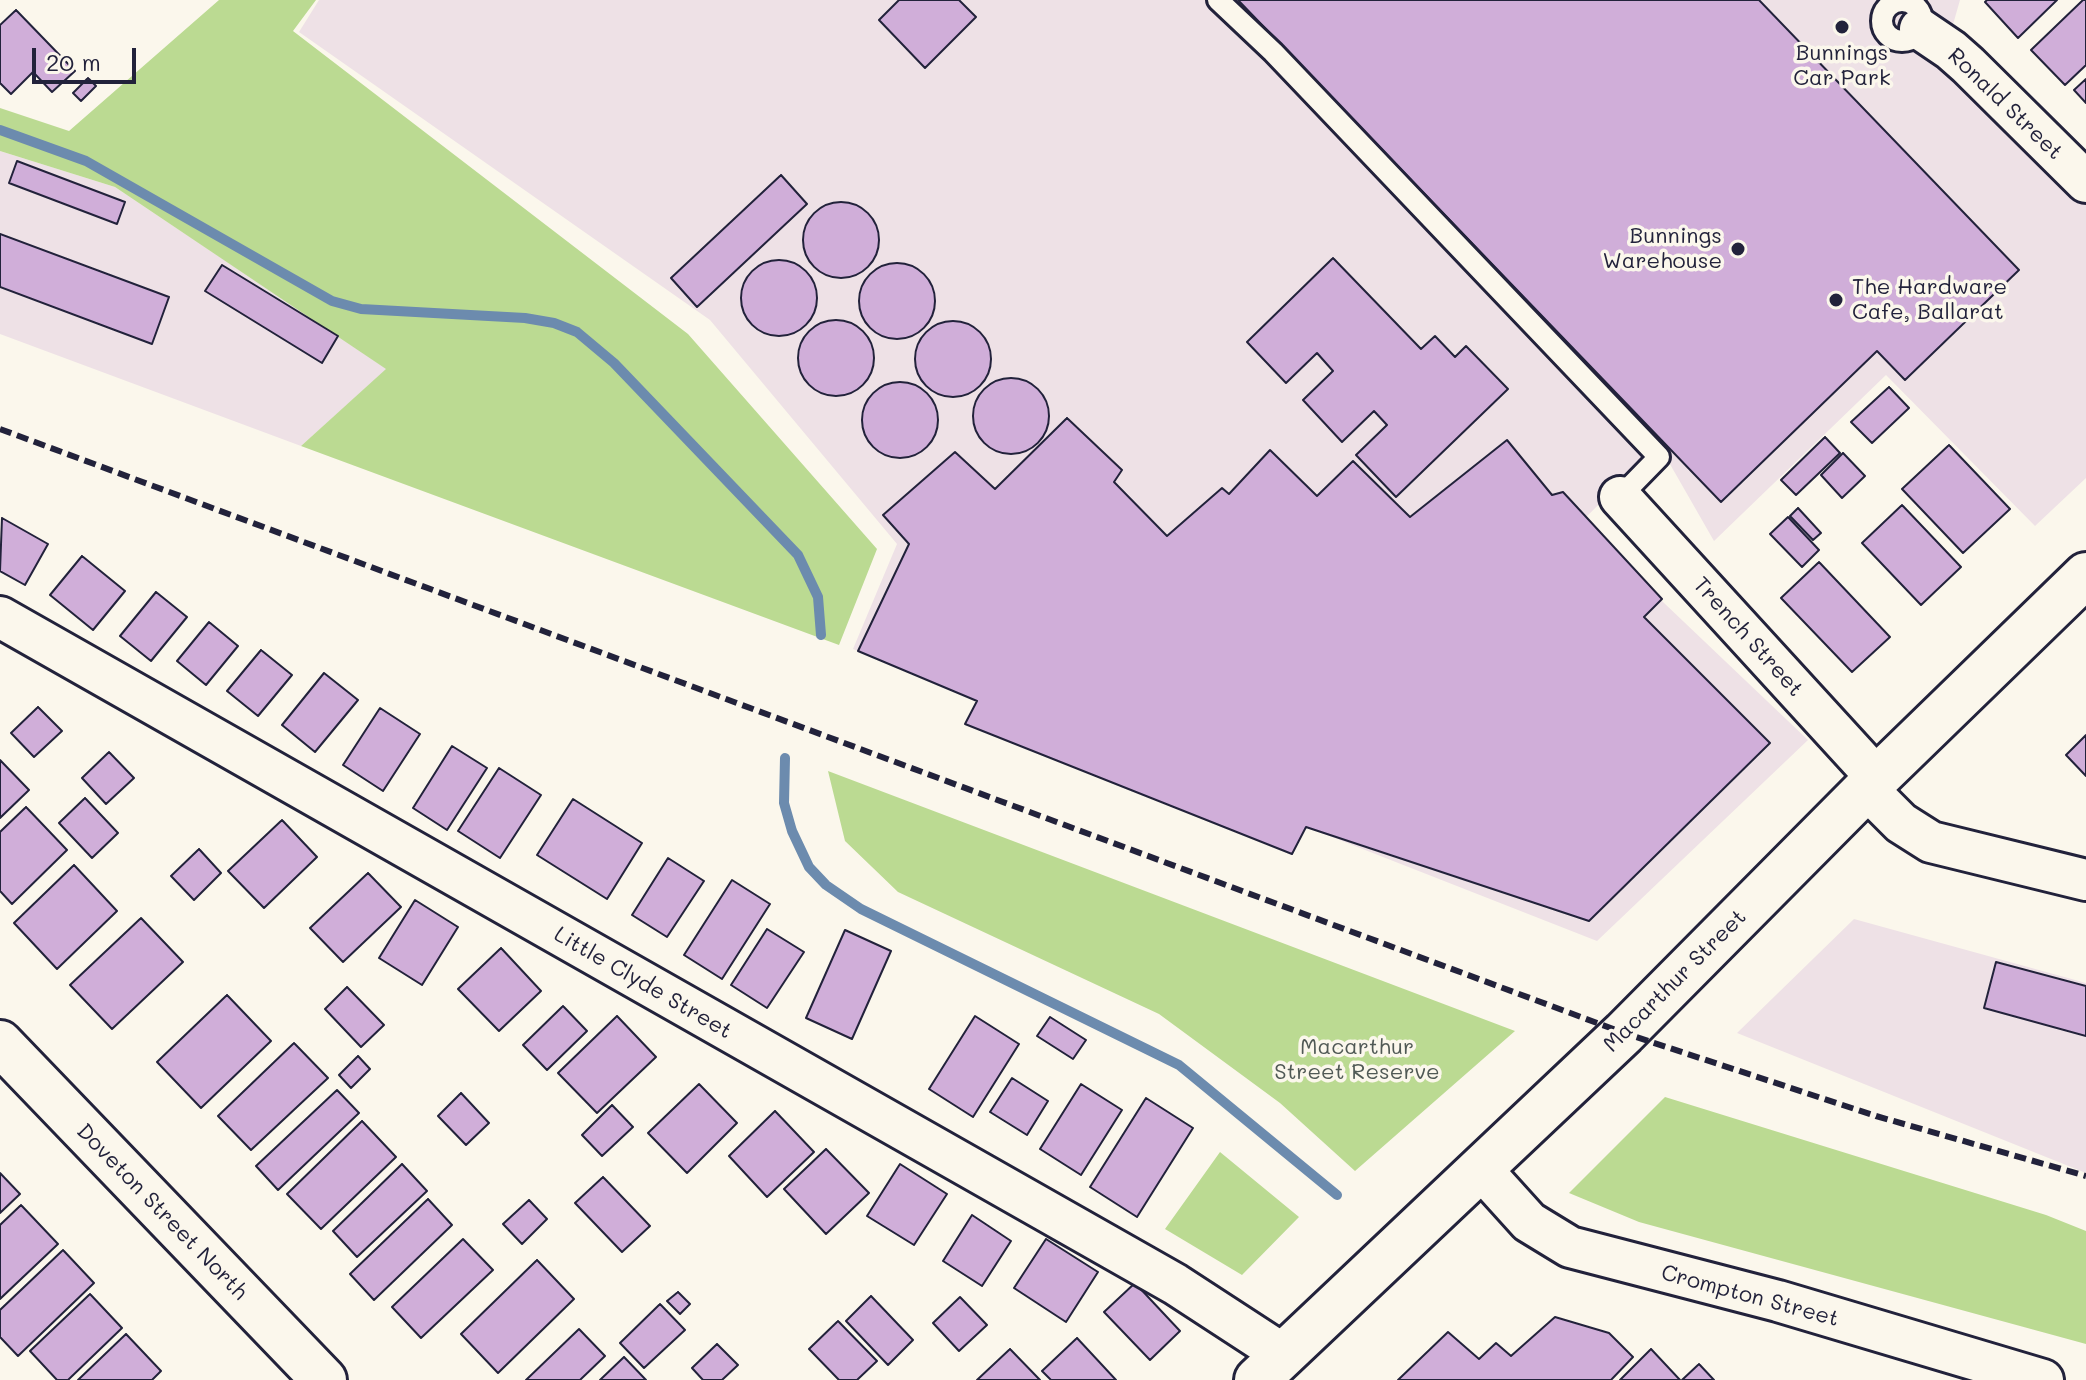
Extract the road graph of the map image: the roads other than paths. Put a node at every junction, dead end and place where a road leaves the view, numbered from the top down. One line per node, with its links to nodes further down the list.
1 (1218, 0): 4 (lane)
2 (1920, 29): 3 (street, Ronald Street)
3 (2086, 182)
4 (1620, 497): 7 (street, Trench Street)
5 (2086, 575): 7 (main road, Macarthur Street)
6 (0, 617): 11 (street, Little Clyde Street)
7 (1872, 783): 8 (street, Trench Street); 10 (main road, Macarthur Street)
8 (2086, 880)
9 (0, 1043): 12 (main road, Doveton Street North)
10 (1482, 1170): 11 (main road, Macarthur Street); 13 (street, Crompton Street)
11 (1270, 1367)
12 (324, 1380)
13 (2043, 1380)

